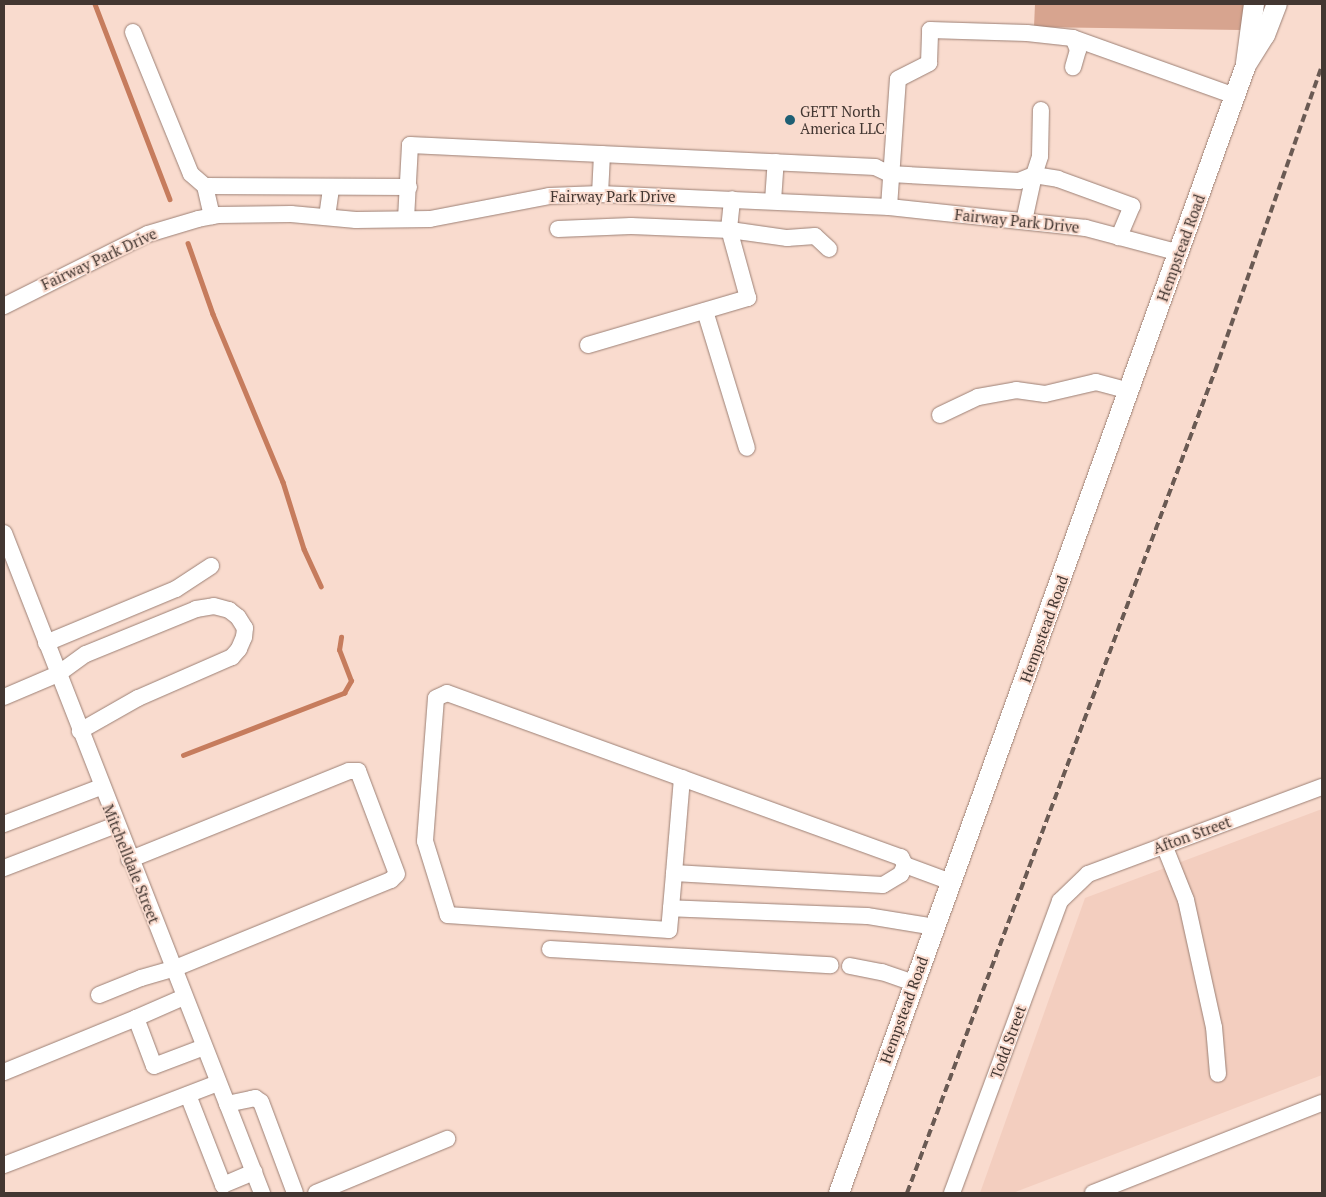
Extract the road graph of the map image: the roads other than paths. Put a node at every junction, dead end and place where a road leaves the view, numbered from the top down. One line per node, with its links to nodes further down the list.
1 (1254, 4): 5 (main road, Hempstead Road)
2 (1276, 4): 5 (main road, Hempstead Road)
3 (133, 32): 13 (street)
4 (1073, 38): 6 (street); 7 (street); 11 (street)
5 (1246, 64): 7 (main road, Hempstead Road)
6 (1073, 67)
7 (1235, 96): 28 (main road, Hempstead Road)
8 (1041, 110): 12 (street)
9 (602, 154): 10 (street); 14 (street); 16 (street)
10 (776, 162): 11 (street); 18 (street)
11 (890, 174): 12 (street); 19 (street)
12 (1034, 175): 23 (street); 26 (street)
13 (205, 186): 15 (street); 20 (street)
14 (408, 187): 15 (street); 22 (street)
15 (331, 188): 21 (street)
16 (600, 194): 17 (street, Fairway Park Drive); 22 (street, Fairway Park Drive)
17 (732, 199): 18 (street, Fairway Park Drive); 25 (street)
18 (773, 201): 19 (street, Fairway Park Drive)
19 (889, 207): 23 (street, Fairway Park Drive)
20 (212, 216): 21 (street, Fairway Park Drive); 29 (street, Fairway Park Drive)
21 (327, 217): 22 (street, Fairway Park Drive)
22 (406, 219)
23 (1024, 221): 26 (street, Fairway Park Drive)
24 (558, 229): 25 (street)
25 (730, 230): 27 (street); 30 (street)
26 (1120, 237): 28 (street, Fairway Park Drive)
27 (829, 249)
28 (1180, 253): 32 (main road, Hempstead Road)
29 (4, 306)
30 (705, 311): 31 (street); 34 (street)
31 (588, 345)
32 (1130, 391): 33 (street); 52 (main road, Hempstead Road)
33 (940, 415)
34 (747, 448)
35 (4, 533): 36 (street, Mitchelldale Street)
36 (8, 560): 38 (street, Mitchelldale Street)
37 (211, 566): 38 (street)
38 (46, 643): 39 (street, Mitchelldale Street)
39 (58, 674): 40 (street); 41 (street, Mitchelldale Street); 41 (street)
40 (4, 697)
41 (80, 731): 43 (street, Mitchelldale Street)
42 (682, 778): 49 (street); 51 (street); 54 (street)
43 (101, 787): 45 (street); 46 (street, Mitchelldale Street)
44 (1322, 787): 47 (street, Afton Street)
45 (4, 824)
46 (116, 825): 48 (street, Mitchelldale Street); 50 (street)
47 (1164, 845): 53 (street, Afton Street); 66 (street)
48 (130, 860): 59 (street, Mitchelldale Street); 59 (street)
49 (904, 866): 51 (street); 52 (street)
50 (4, 868)
51 (674, 873): 54 (street)
52 (951, 882): 55 (main road, Hempstead Road)
53 (1068, 894): 78 (street, Todd Street)
54 (671, 908): 55 (street)
55 (935, 927): 60 (main road, Hempstead Road)
56 (550, 949): 57 (street)
57 (831, 965)
58 (850, 966): 60 (street)
59 (173, 970): 61 (street); 62 (street, Mitchelldale Street)
60 (914, 983): 77 (main road, Hempstead Road)
61 (99, 996)
62 (184, 997): 63 (street); 64 (street, Mitchelldale Street)
63 (136, 1018): 64 (street); 65 (street)
64 (204, 1047): 67 (street, Mitchelldale Street)
65 (4, 1072)
66 (1218, 1074)
67 (218, 1083): 68 (street); 70 (street, Mitchelldale Street)
68 (188, 1095): 72 (street); 73 (street)
69 (1322, 1103): 79 (street)
70 (227, 1104): 73 (street, Mitchelldale Street); 75 (street)
71 (447, 1139): 76 (street)
72 (4, 1165)
73 (254, 1172): 74 (street, Mitchelldale Street)
74 (262, 1193)
75 (294, 1193)
76 (316, 1193)
77 (839, 1193)
78 (952, 1193)
79 (1093, 1193)

